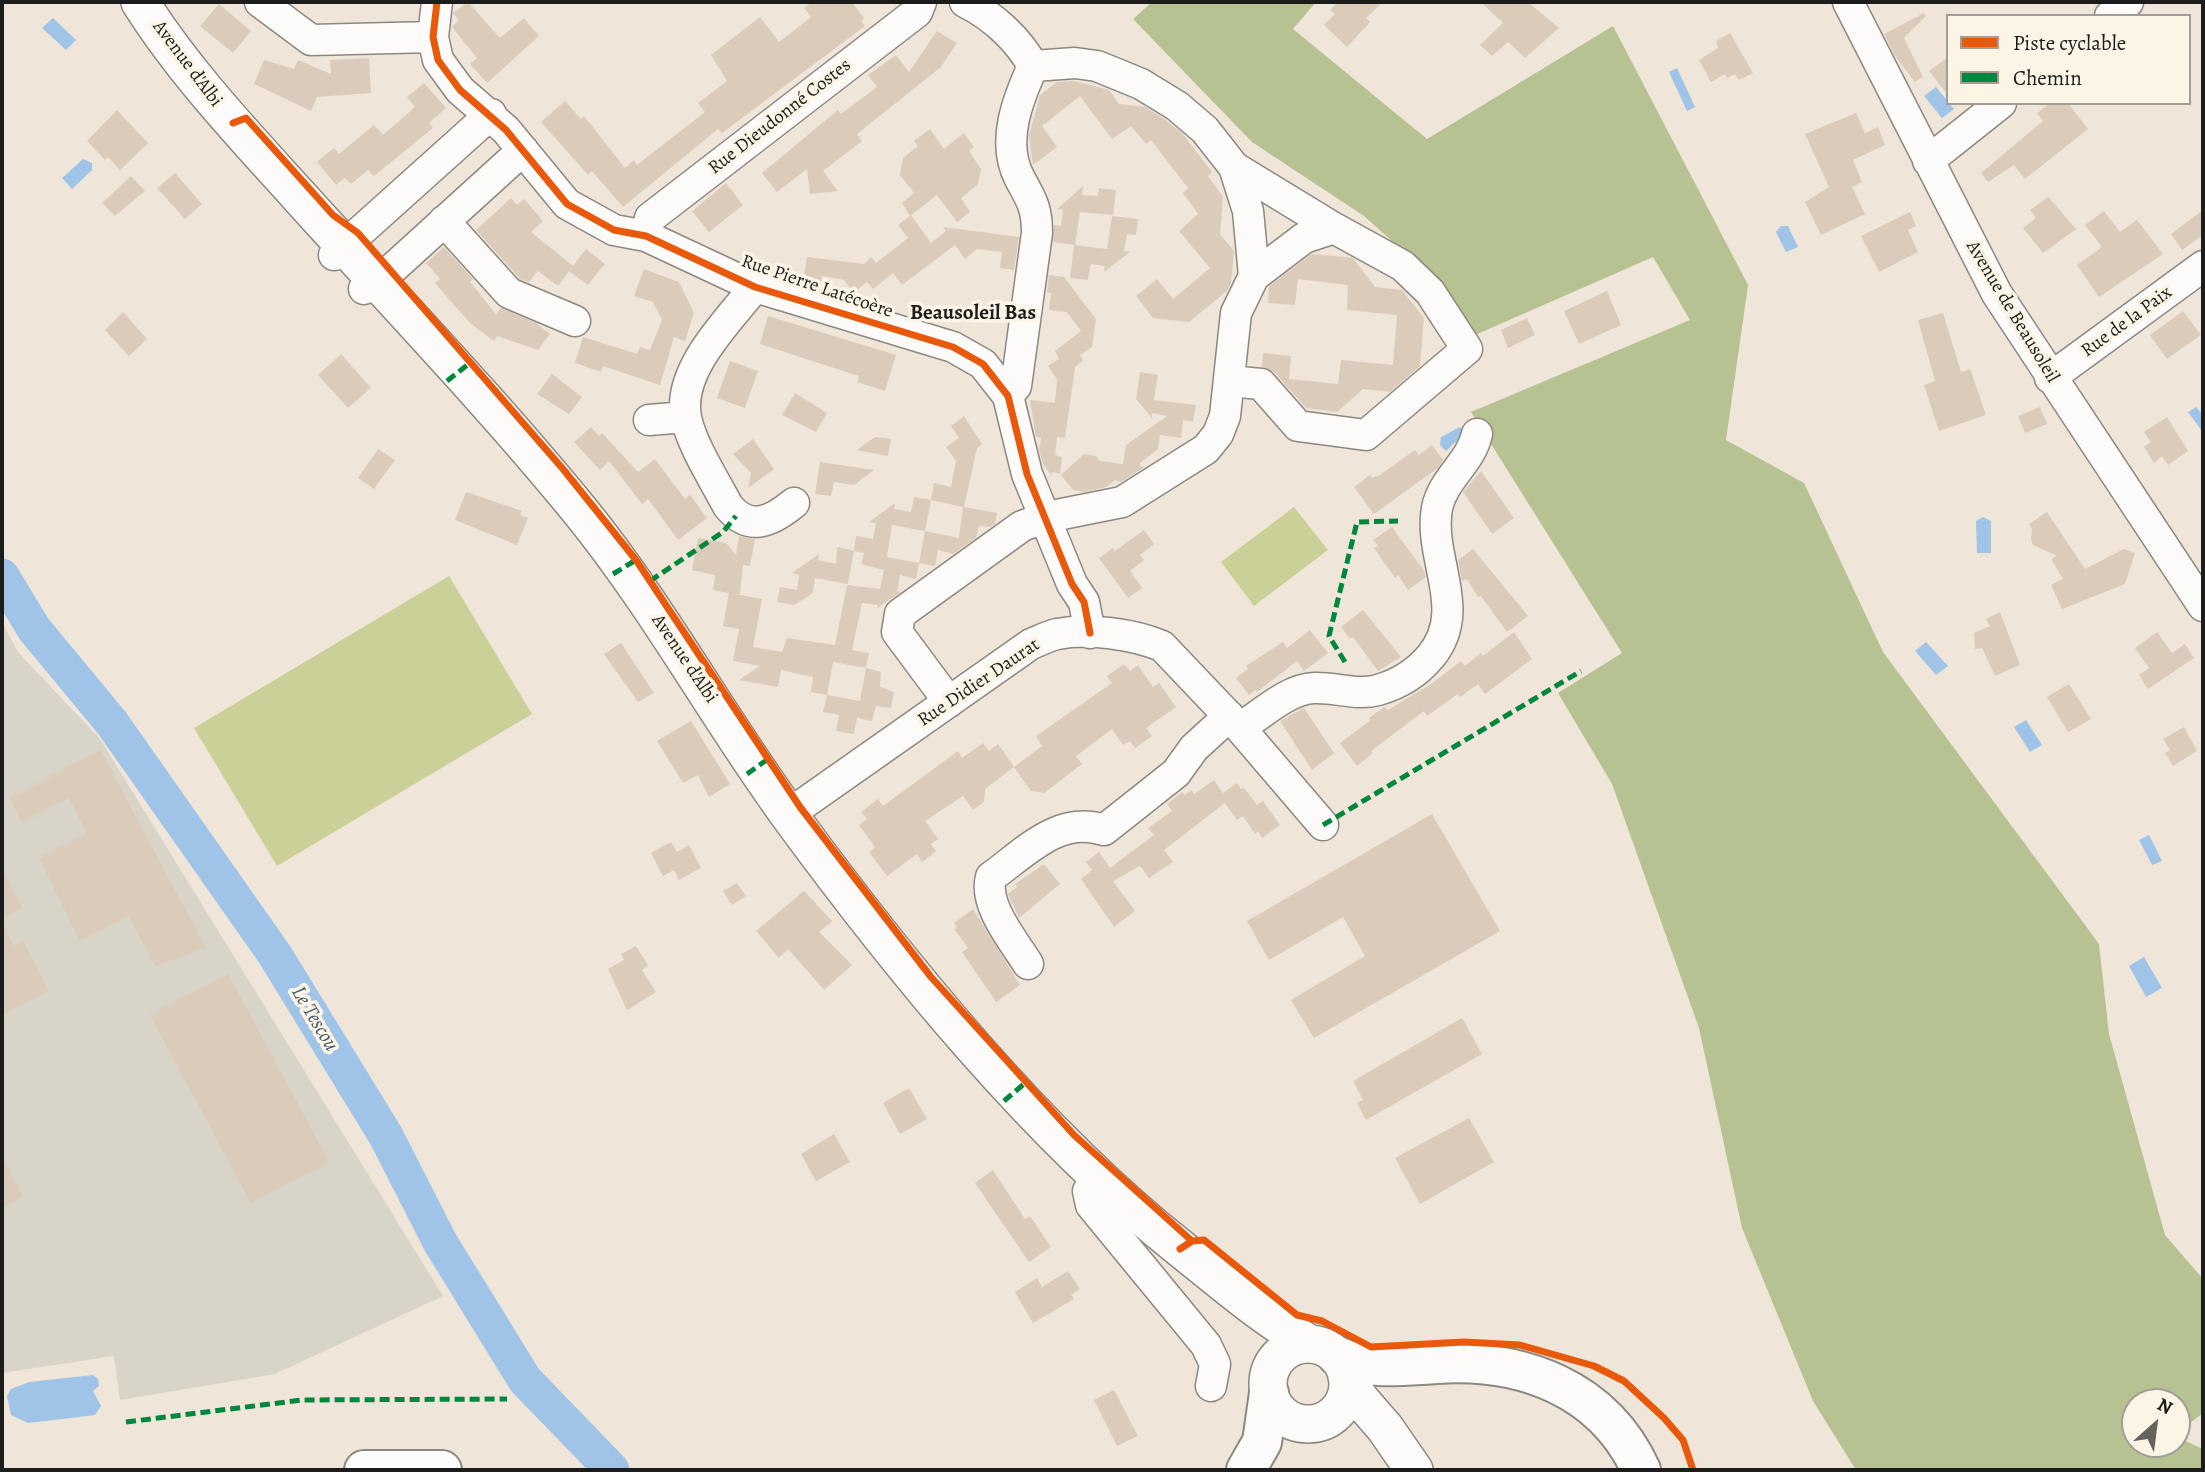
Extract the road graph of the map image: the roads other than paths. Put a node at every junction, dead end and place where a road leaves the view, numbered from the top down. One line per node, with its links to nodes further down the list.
1 (140, 2): 19 (main road, Avenue d'Albi)
2 (260, 2): 9 (street)
3 (437, 2): 9 (street, Rue Pierre Latécoère)
4 (921, 2): 18 (street, Rue Dieudonné Costes)
5 (965, 2): 10 (street)
6 (1848, 2): 14 (street, Avenue de Beausoleil)
7 (2129, 2): 8 (street)
8 (2113, 14)
9 (433, 37): 12 (street, Rue Pierre Latécoère)
10 (1033, 66): 15 (street); 25 (street)
11 (1998, 105): 14 (street)
12 (491, 114): 13 (street, Rue Pierre Latécoère); 19 (street)
13 (523, 150): 16 (street); 18 (street, Rue Pierre Latécoère)
14 (1928, 161): 27 (street, Avenue de Beausoleil)
15 (1234, 167): 17 (street); 21 (street)
16 (444, 221): 22 (street); 24 (street)
17 (1334, 228): 21 (street); 28 (street)
18 (646, 236): 23 (street, Rue Pierre Latécoère)
19 (339, 251): 22 (main road, Avenue d'Albi)
20 (2203, 266): 27 (street, Rue de la Paix)
21 (1255, 276): 28 (street)
22 (370, 284): 39 (main road, Avenue d'Albi)
23 (755, 287): 26 (street, Rue Pierre Latécoère); 30 (street)
24 (575, 321)
25 (1021, 351): 26 (street); 29 (street)
26 (971, 355): 29 (street, Rue Pierre Latécoère)
27 (2050, 378): 35 (street, Avenue de Beausoleil)
28 (1229, 381): 34 (street)
29 (1008, 396): 34 (street, Rue Pierre Latécoère)
30 (686, 417): 31 (street); 33 (street)
31 (649, 420)
32 (1477, 434): 38 (street)
33 (794, 503)
34 (1047, 516): 36 (street, Rue Pierre Latécoère); 37 (street)
35 (2200, 593)
36 (1090, 633): 37 (street, Rue Didier Daurat); 38 (street, Rue Didier Daurat)
37 (948, 702): 39 (street, Rue Didier Daurat)
38 (1235, 722): 40 (street, Rue Didier Daurat); 41 (street)
39 (789, 814): 42 (main road, Avenue d'Albi)
40 (1323, 825)
41 (1028, 964)
42 (1098, 1178): 43 (main road, Avenue d'Albi); 45 (street)
43 (1242, 1301): 44 (main road, Avenue d'Albi); 46 (main road, Avenue d'Albi)
44 (1331, 1359): 46 (main road); 47 (main road); 48 (main road); 52 (highway)
45 (1211, 1386)
46 (1268, 1386): 47 (main road); 51 (highway)
47 (1316, 1423): 48 (main road)
48 (1406, 1460)
49 (364, 1470): 50 (highway)
50 (442, 1470)
51 (1246, 1470)
52 (1641, 1470)

